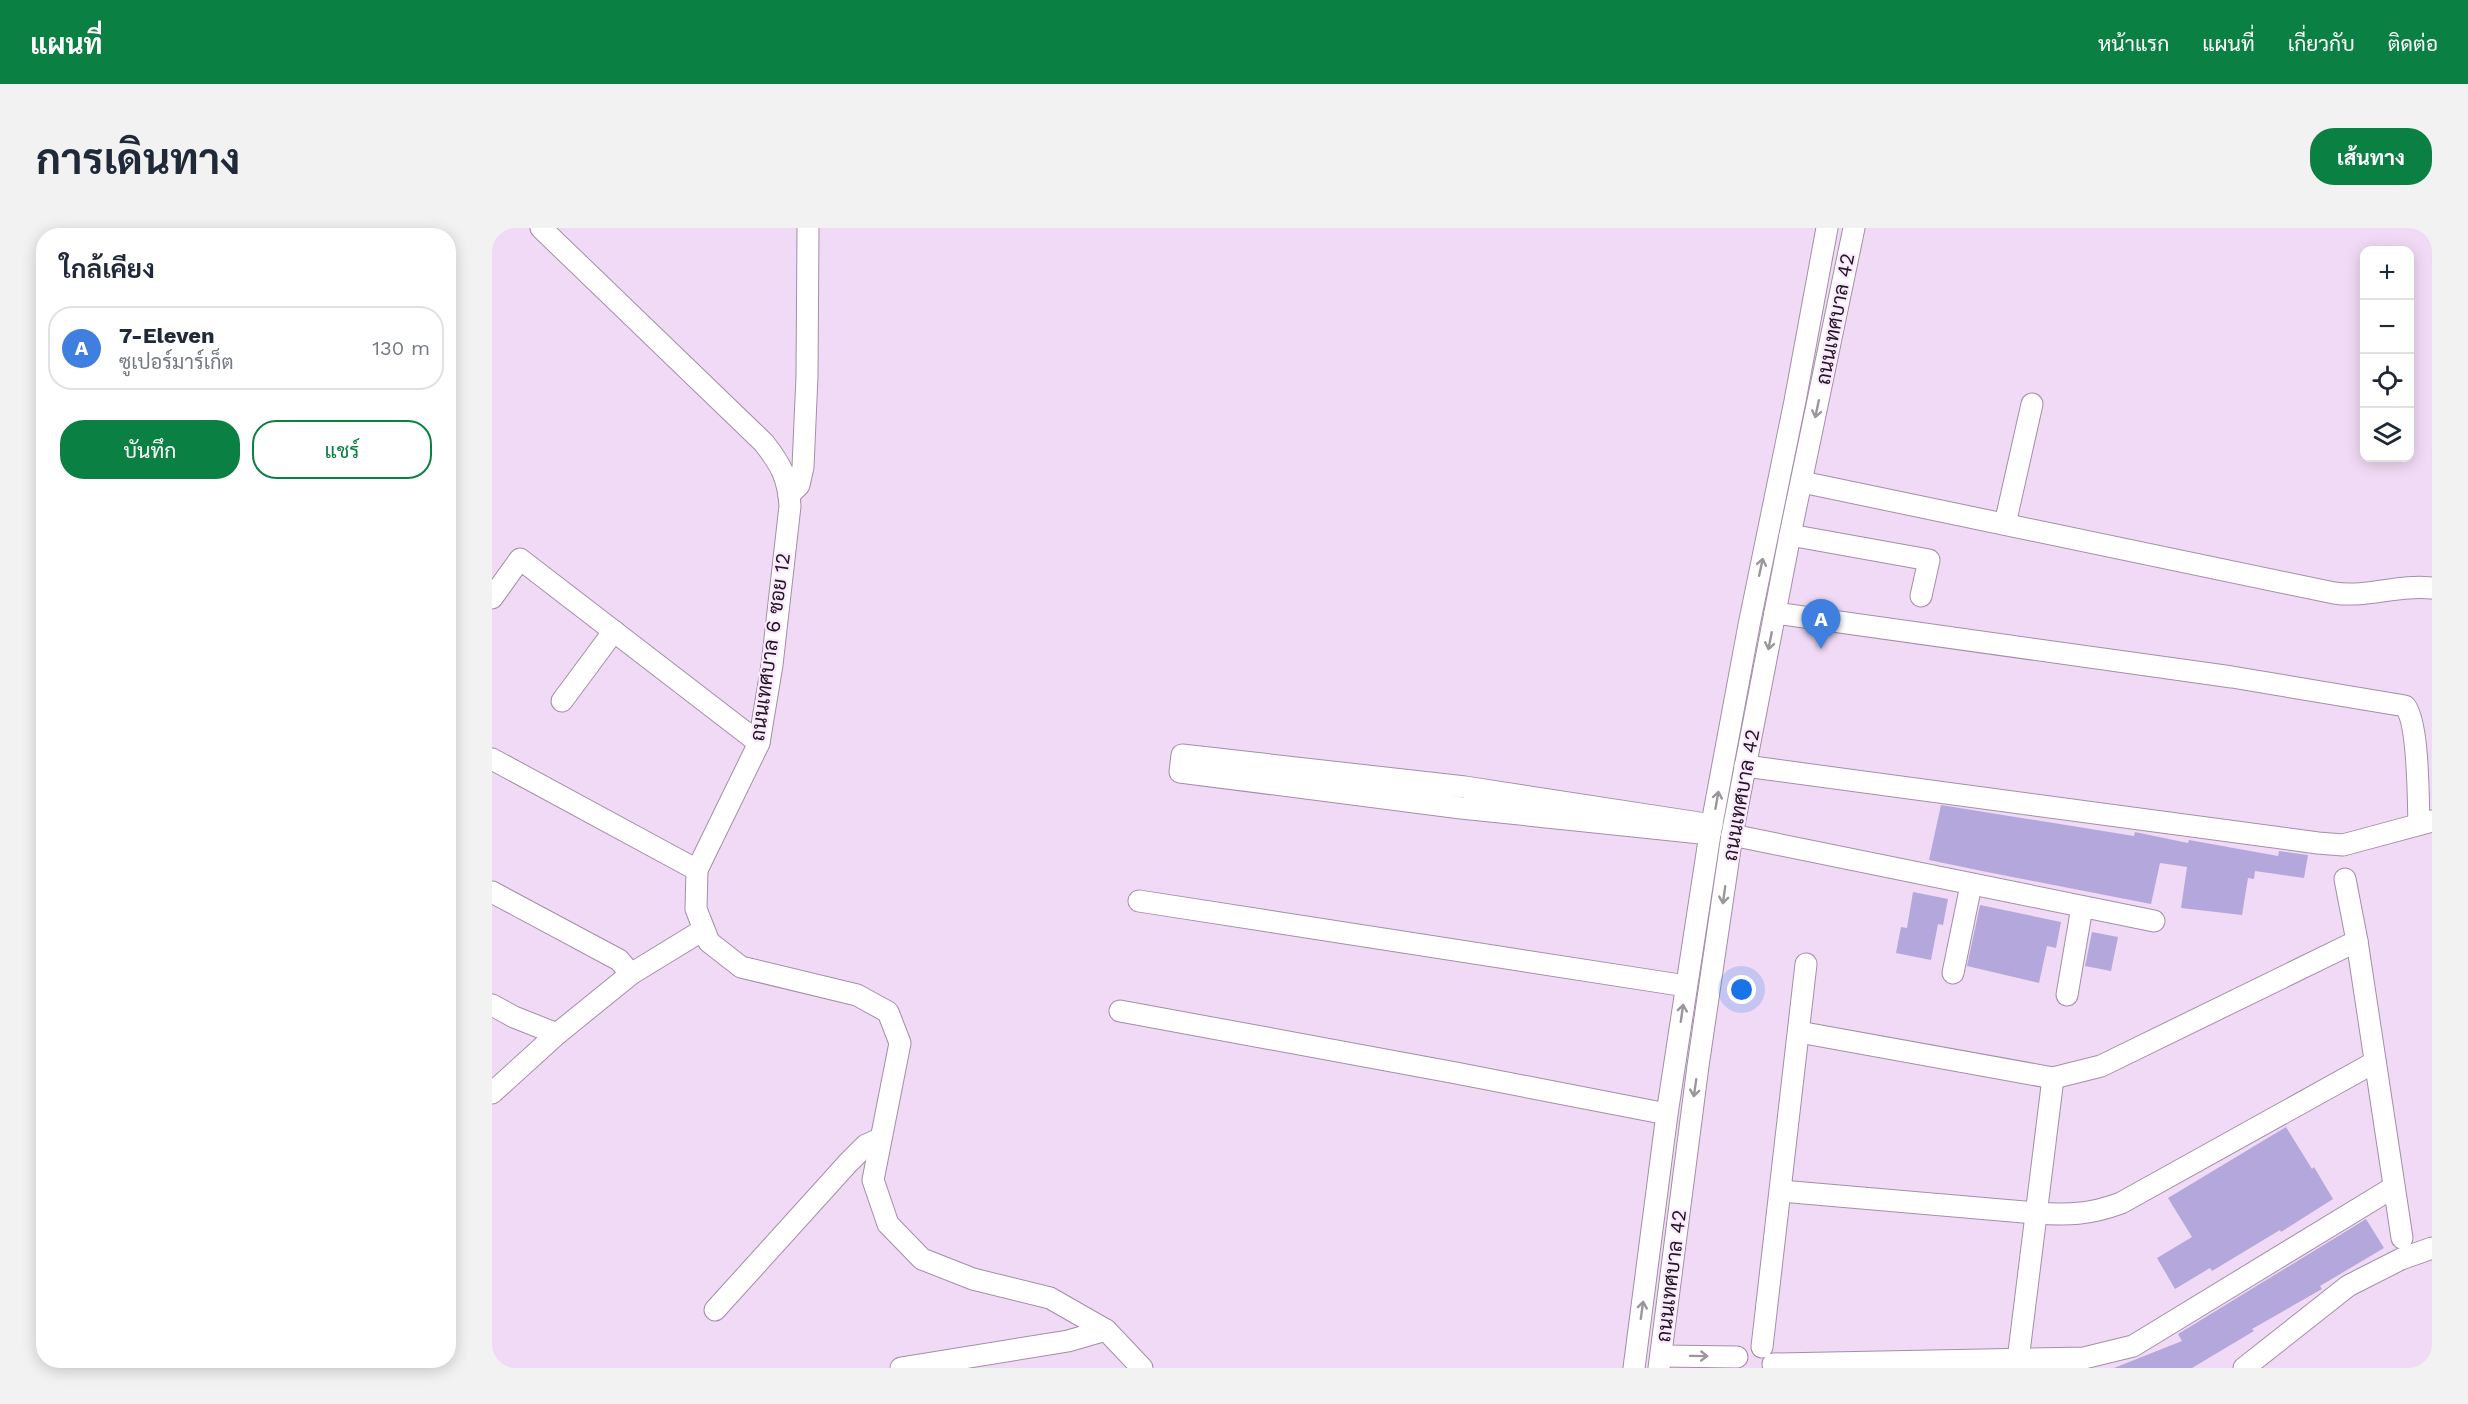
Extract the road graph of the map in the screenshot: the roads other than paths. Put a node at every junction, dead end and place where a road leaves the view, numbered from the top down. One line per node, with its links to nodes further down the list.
1 (541, 228): 7 (street, ถนนเทศบาล 6 ซอย 12)
2 (808, 228): 7 (street)
3 (1827, 228): 23 (street, ถนนเทศบาล 42, one-way to 3)
4 (1854, 228): 6 (street, ถนนเทศบาล 42, one-way to 6)
5 (2032, 404): 8 (street)
6 (1802, 482): 8 (street); 9 (street, ถนนเทศบาล 42)
7 (789, 495): 16 (street, ถนนเทศบาล 6 ซอย 12)
8 (2005, 524): 10 (street)
9 (1790, 536): 11 (street); 13 (street, ถนนเทศบาล 42)
10 (2432, 588)
11 (1922, 596)
12 (492, 598): 14 (street)
13 (1775, 614): 18 (street, ถนนเทศบาล 42, one-way to 18); 22 (street)
14 (614, 631): 15 (street); 16 (street)
15 (562, 701)
16 (759, 742): 25 (street, ถนนเทศบาล 6 ซอย 12)
17 (492, 759): 25 (street)
18 (1745, 766): 22 (street); 24 (street, ถนนเทศบาล 42)
19 (1340, 783): 19 (street); 20 (street); 21 (street)
20 (1465, 787): 21 (street); 23 (street)
21 (1461, 808): 23 (street)
22 (2426, 822)
23 (1711, 830): 37 (street, ถนนเทศบาล 42)
24 (1732, 835): 27 (street); 57 (street, ถนนเทศบาล 42, one-way to 57)
25 (697, 870): 32 (street, ถนนเทศบาล 6 ซอย 12)
26 (2345, 879): 33 (street)
27 (1971, 885): 30 (street); 35 (street)
28 (492, 892): 36 (street)
29 (1138, 901): 37 (street)
30 (2082, 907): 31 (street); 38 (street)
31 (2154, 921)
32 (703, 930): 36 (street); 47 (street, ถนนเทศบาล 6 ซอย 12)
33 (2357, 941): 43 (street); 44 (street)
34 (1806, 964): 41 (street)
35 (1953, 973)
36 (631, 975): 42 (street)
37 (1686, 986): 46 (street, ถนนเทศบาล 42, one-way to 37)
38 (2067, 995)
39 (492, 1005): 42 (street)
40 (1120, 1011): 46 (street)
41 (1799, 1032): 44 (street); 49 (street)
42 (556, 1034): 45 (street)
43 (2376, 1062): 48 (street); 50 (street)
44 (2053, 1078): 50 (street)
45 (492, 1093)
46 (1667, 1114): 61 (street, ถนนเทศบาล 42, one-way to 46)
47 (880, 1139): 53 (street); 54 (street, ถนนเทศบาล 6 ซอย 12)
48 (2394, 1187): 51 (street); 56 (street)
49 (1781, 1191): 50 (street); 55 (street)
50 (2035, 1213): 56 (street)
51 (2402, 1238)
52 (2432, 1248): 62 (street)
53 (715, 1310)
54 (1106, 1330): 59 (street); 60 (street, ถนนเทศบาล 6 ซอย 12)
55 (1769, 1360): 56 (street); 58 (street)
56 (2019, 1360)
57 (1660, 1362): 58 (street, one-way to 58)
58 (1737, 1362)
59 (901, 1368)
60 (1142, 1368)
61 (1634, 1368)
62 (2244, 1368)

